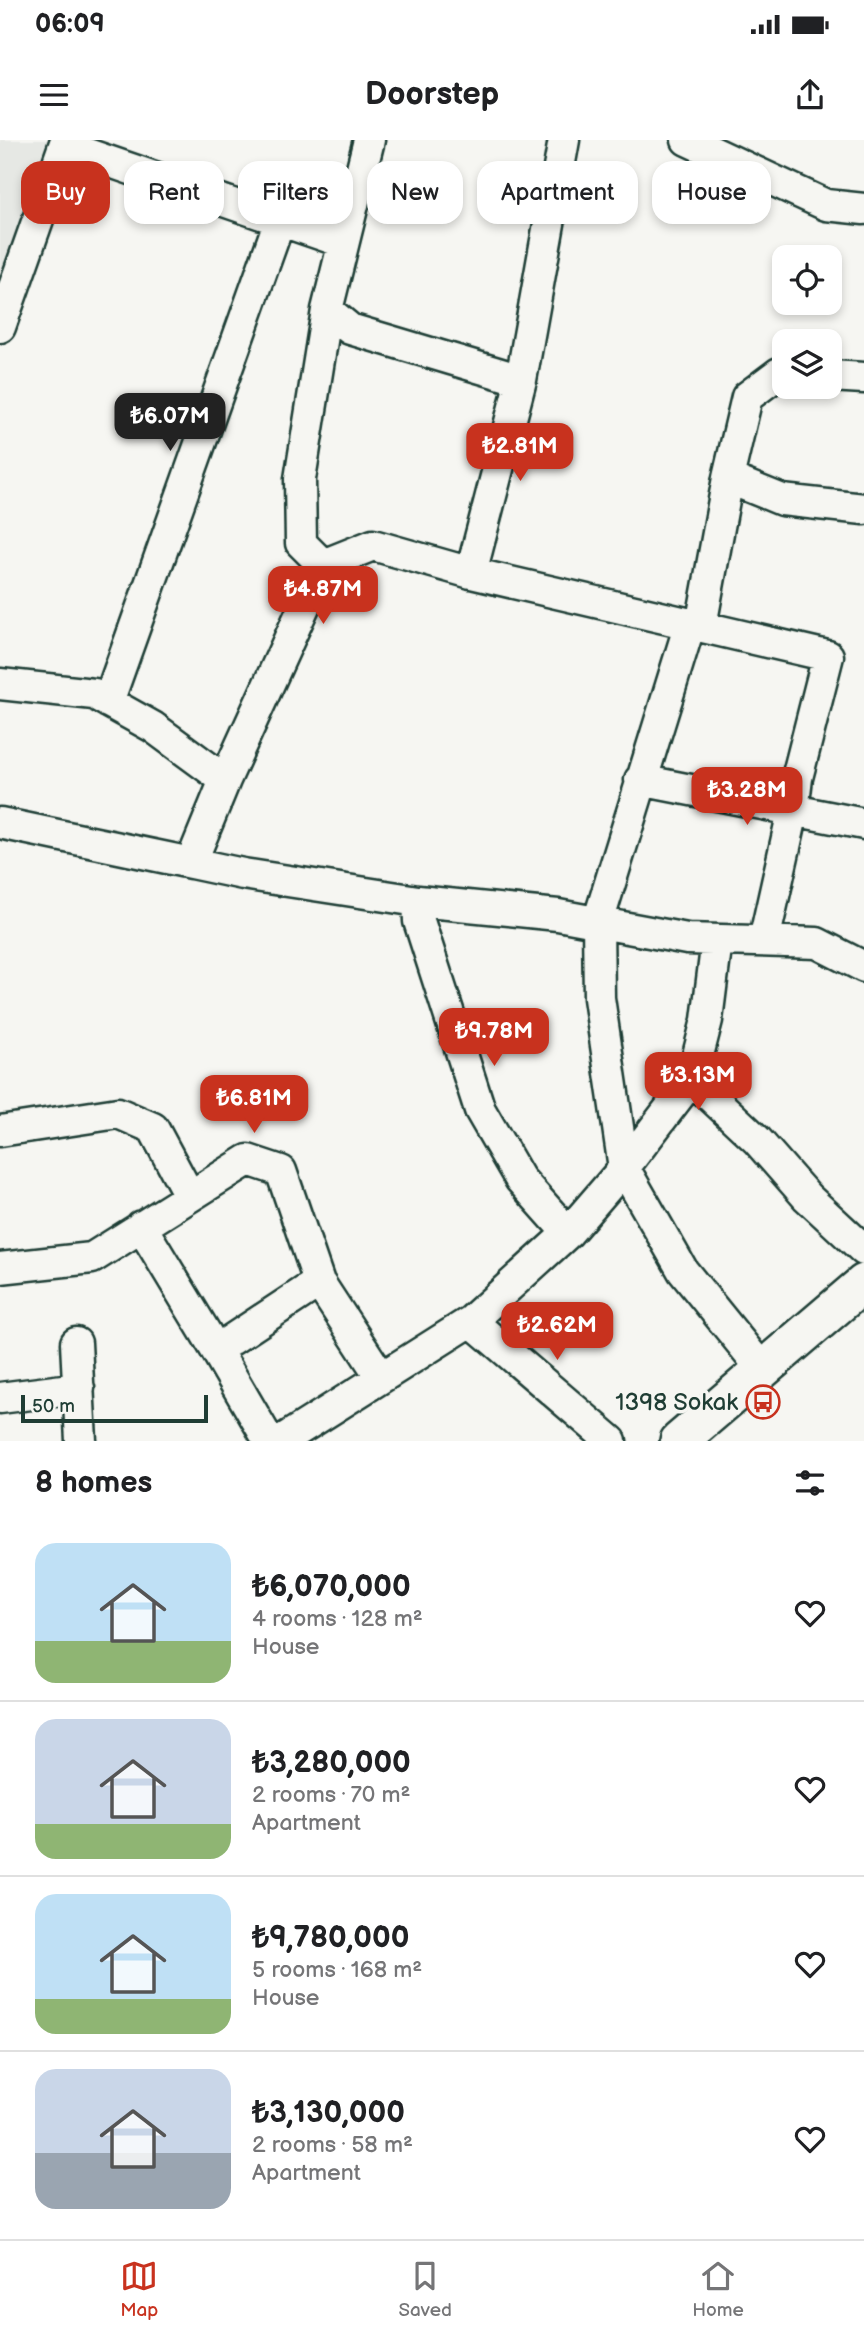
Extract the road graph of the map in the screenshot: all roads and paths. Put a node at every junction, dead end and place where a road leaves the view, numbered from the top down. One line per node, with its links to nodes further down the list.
1 (369, 140): 9 (street)
2 (564, 140): 15 (street)
3 (687, 140): 6 (street)
4 (65, 143): 5 (street); 11 (street)
5 (238, 205)
6 (864, 209)
7 (279, 224): 22 (street)
8 (291, 224): 9 (street)
9 (343, 242): 10 (street)
10 (327, 310): 15 (street); 18 (street)
11 (0, 327)
12 (842, 377): 14 (street)
13 (772, 378): 16 (street)
14 (864, 378)
15 (521, 380): 19 (street)
16 (728, 478): 17 (street); 20 (street)
17 (864, 509)
18 (323, 565): 19 (street); 23 (street)
19 (471, 573): 20 (street)
20 (695, 625): 24 (street); 25 (street)
21 (0, 684): 22 (street)
22 (108, 702): 23 (street)
23 (225, 780): 28 (street)
24 (640, 780): 25 (street); 30 (street)
25 (793, 811): 27 (street); 32 (street)
26 (0, 823): 28 (street)
27 (864, 824)
28 (191, 863): 29 (street)
29 (418, 901): 30 (street); 39 (street)
30 (598, 922): 31 (street); 36 (street)
31 (717, 940): 32 (street); 34 (street)
32 (764, 941): 33 (street)
33 (864, 967)
34 (692, 1079): 36 (street); 40 (street)
35 (0, 1131): 37 (street)
36 (624, 1168): 39 (street); 47 (street)
37 (189, 1195): 38 (street); 42 (street)
38 (141, 1226): 41 (street); 46 (street)
39 (568, 1233): 44 (street)
40 (864, 1250)
41 (0, 1268)
42 (319, 1282): 46 (street); 48 (street)
43 (864, 1283): 47 (street)
44 (471, 1321): 48 (street); 54 (street)
45 (76, 1343): 49 (street)
46 (216, 1350): 52 (street)
47 (763, 1370): 55 (street)
48 (381, 1377): 53 (street)
49 (79, 1388): 50 (street); 51 (street)
50 (0, 1398)
51 (82, 1441)
52 (269, 1441)
53 (281, 1441)
54 (611, 1441)
55 (680, 1441)

